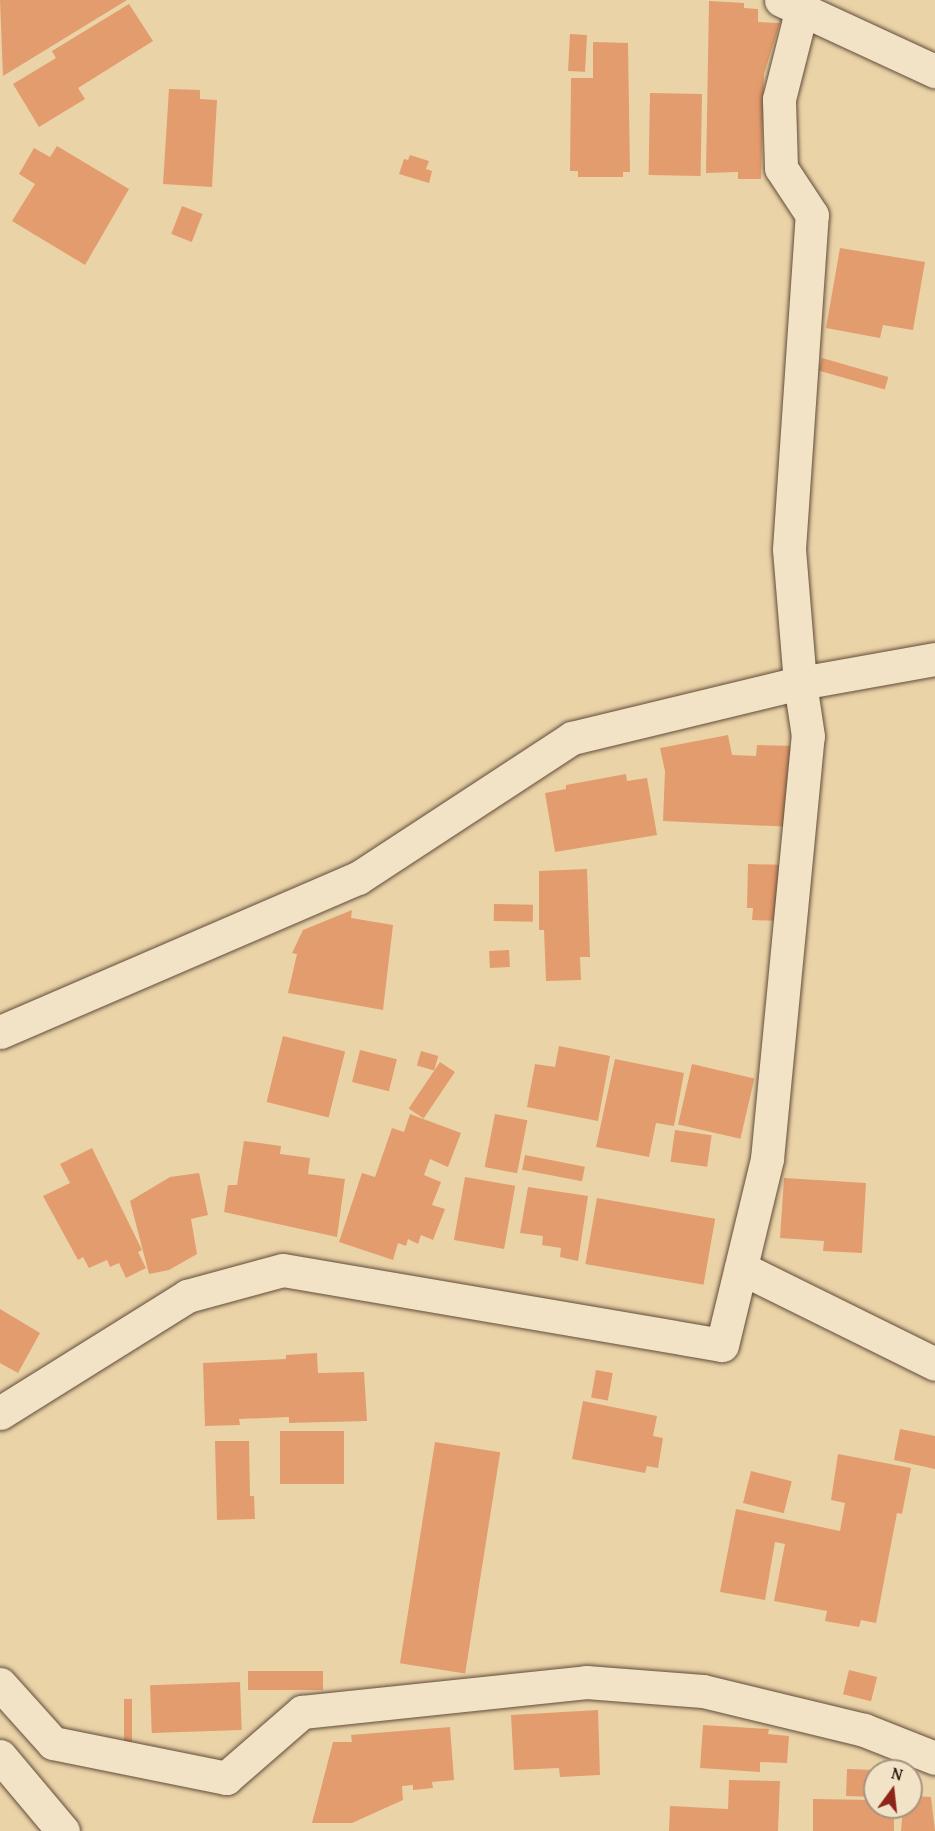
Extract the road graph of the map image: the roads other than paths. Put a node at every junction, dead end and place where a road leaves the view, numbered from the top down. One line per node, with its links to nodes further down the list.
1 (795, 7): 2 (street); 4 (street)
2 (935, 71)
3 (935, 659): 4 (street)
4 (800, 683): 5 (street); 6 (street)
5 (0, 1032)
6 (741, 1268): 7 (street); 8 (street)
7 (935, 1364)
8 (0, 1413)
9 (0, 1684): 11 (street)
10 (0, 1756): 12 (street)
11 (935, 1758)
12 (63, 1831)

